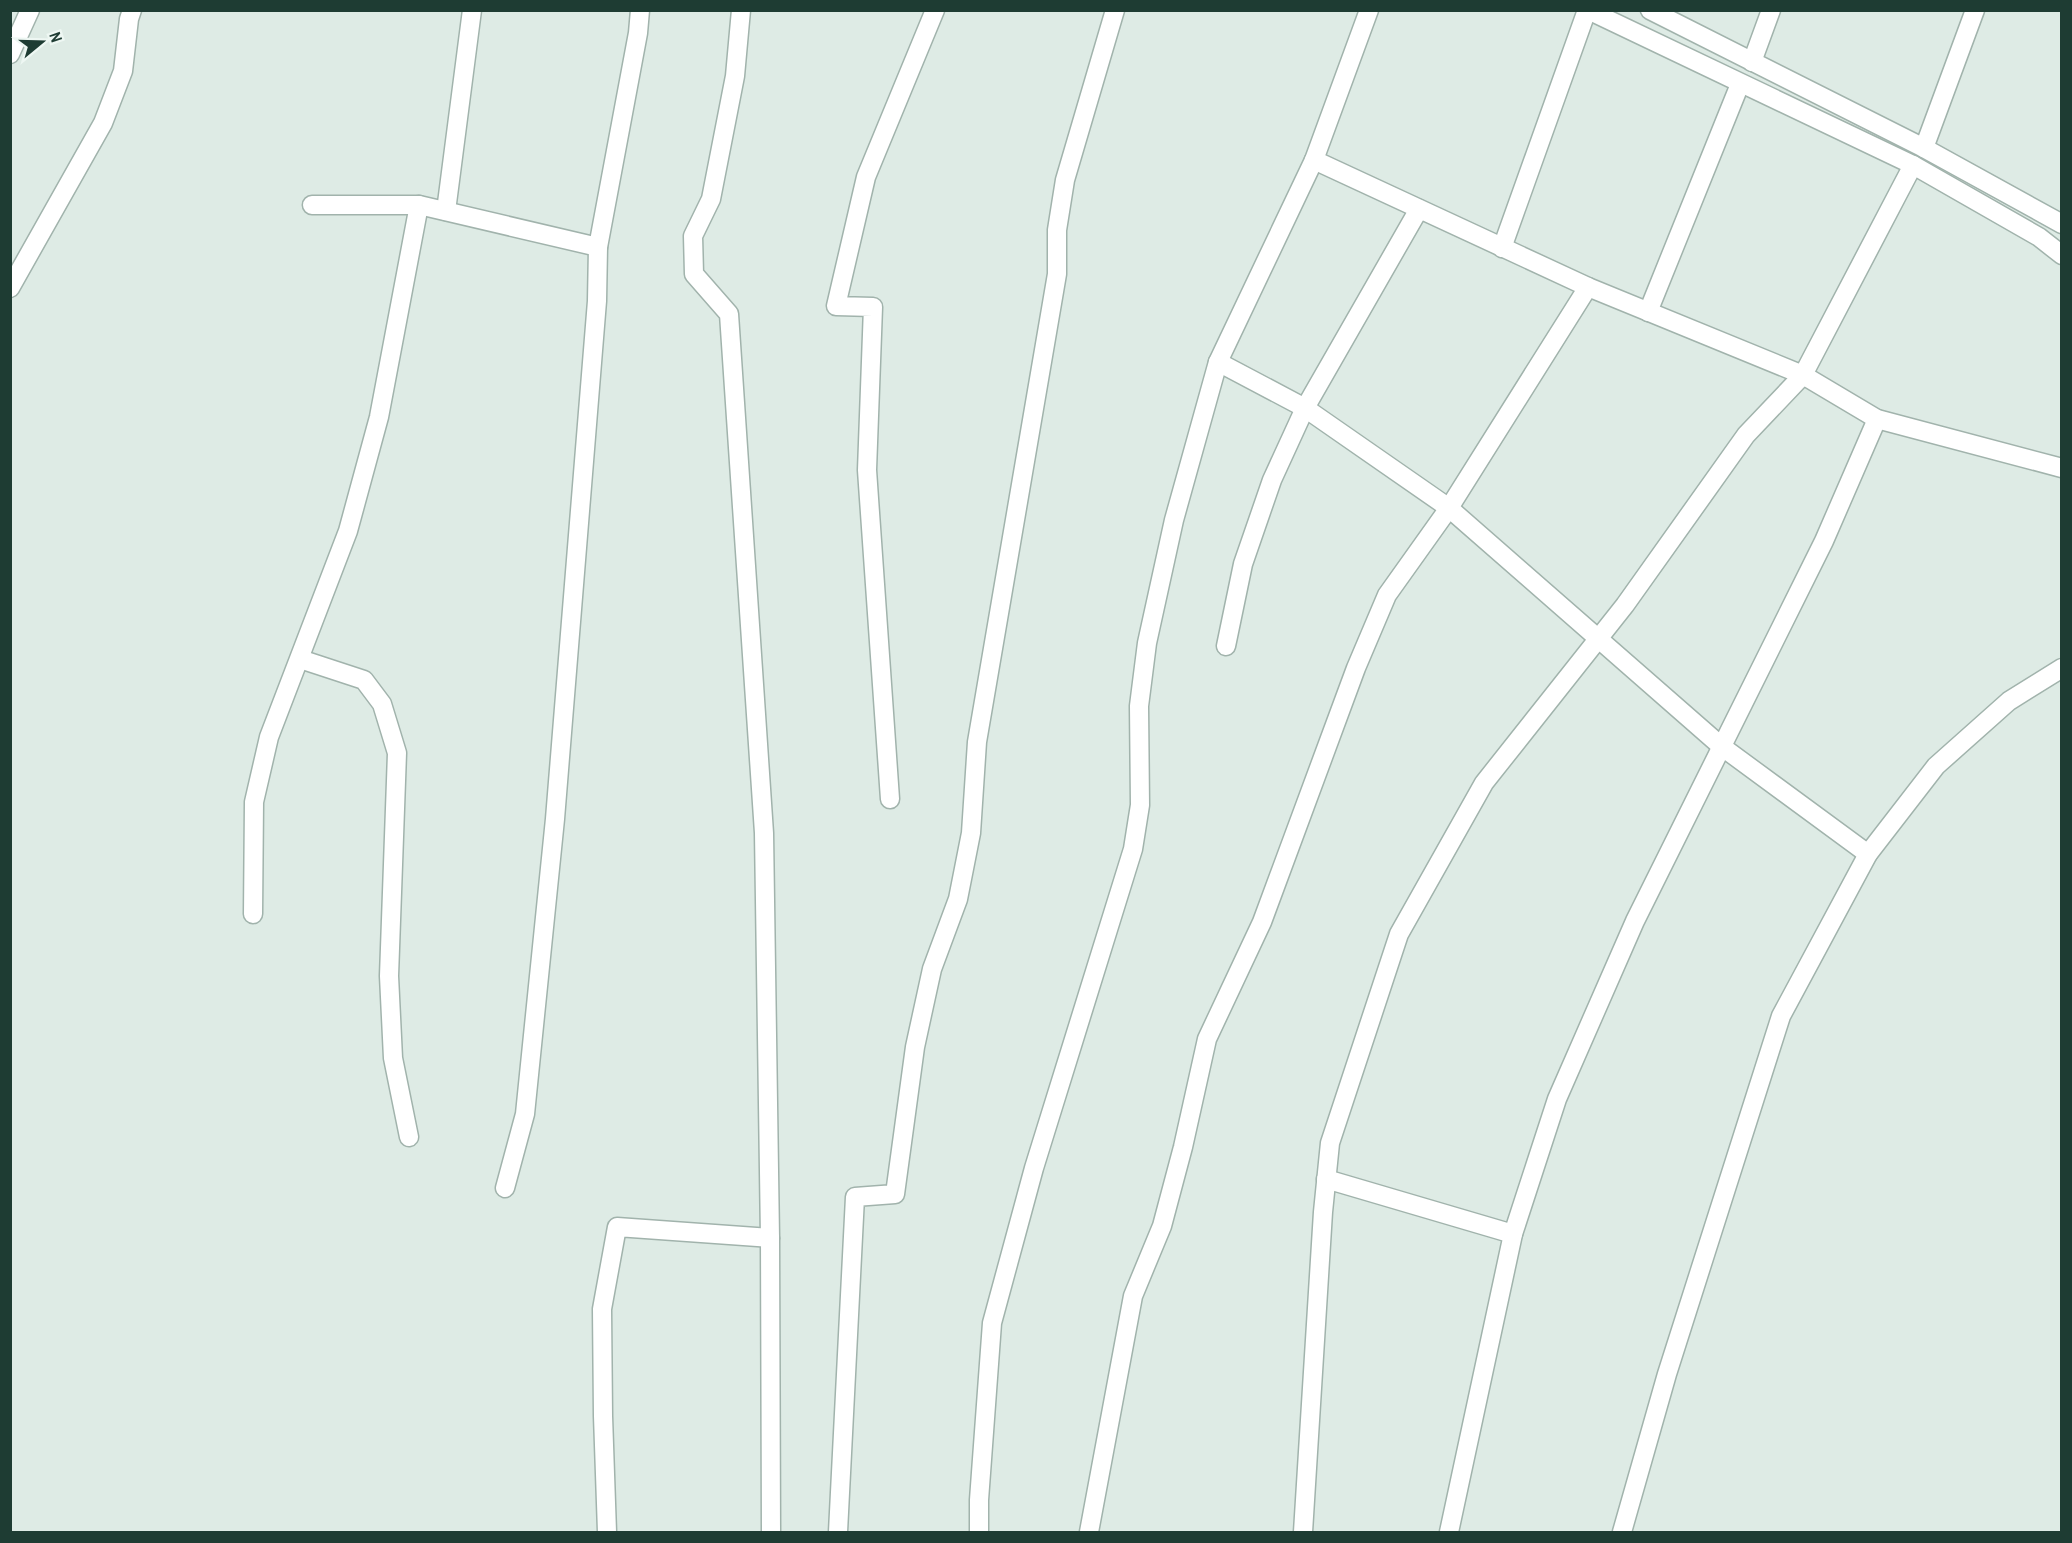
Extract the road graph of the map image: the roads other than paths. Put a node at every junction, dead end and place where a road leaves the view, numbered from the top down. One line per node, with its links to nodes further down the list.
1 (30, 10): 13 (street)
2 (132, 10): 28 (street)
3 (472, 10): 22 (street)
4 (640, 10): 24 (street)
5 (741, 10): 48 (street)
6 (935, 10): 41 (street)
7 (1115, 10): 51 (street)
8 (1370, 10): 17 (street)
9 (1587, 10): 15 (street); 25 (street)
10 (1650, 10): 14 (street)
11 (1771, 10): 14 (street)
12 (1975, 10): 16 (street)
13 (10, 54)
14 (1752, 62): 16 (street)
15 (1740, 84): 18 (street); 29 (street)
16 (1924, 148): 23 (street)
17 (1314, 160): 21 (street); 30 (street)
18 (1913, 165): 26 (street); 31 (street)
19 (312, 205): 20 (street)
20 (419, 205): 22 (street); 38 (street)
21 (1419, 209): 25 (street); 32 (street)
22 (446, 211): 24 (street)
23 (2061, 224)
24 (598, 247): 46 (street)
25 (1502, 248): 27 (street)
26 (2061, 255)
27 (1588, 287): 29 (street); 35 (street)
28 (10, 288)
29 (1648, 312): 31 (street)
30 (1218, 362): 32 (street); 52 (street)
31 (1803, 375): 33 (street); 36 (street)
32 (1305, 408): 35 (street); 37 (street)
33 (1877, 419): 34 (street); 40 (street)
34 (2061, 468)
35 (1449, 508): 36 (street); 53 (street)
36 (1599, 638): 40 (street); 45 (street)
37 (1226, 646)
38 (300, 659): 43 (street); 44 (street)
39 (2061, 668): 42 (street)
40 (1721, 746): 42 (street); 47 (street)
41 (891, 799)
42 (1868, 854): 56 (street)
43 (253, 914)
44 (409, 1137)
45 (1326, 1179): 47 (street); 54 (street)
46 (506, 1188)
47 (1513, 1234): 55 (street)
48 (770, 1238): 49 (street); 50 (street)
49 (607, 1533)
50 (771, 1533)
51 (838, 1533)
52 (979, 1533)
53 (1089, 1533)
54 (1303, 1533)
55 (1449, 1533)
56 (1622, 1533)

